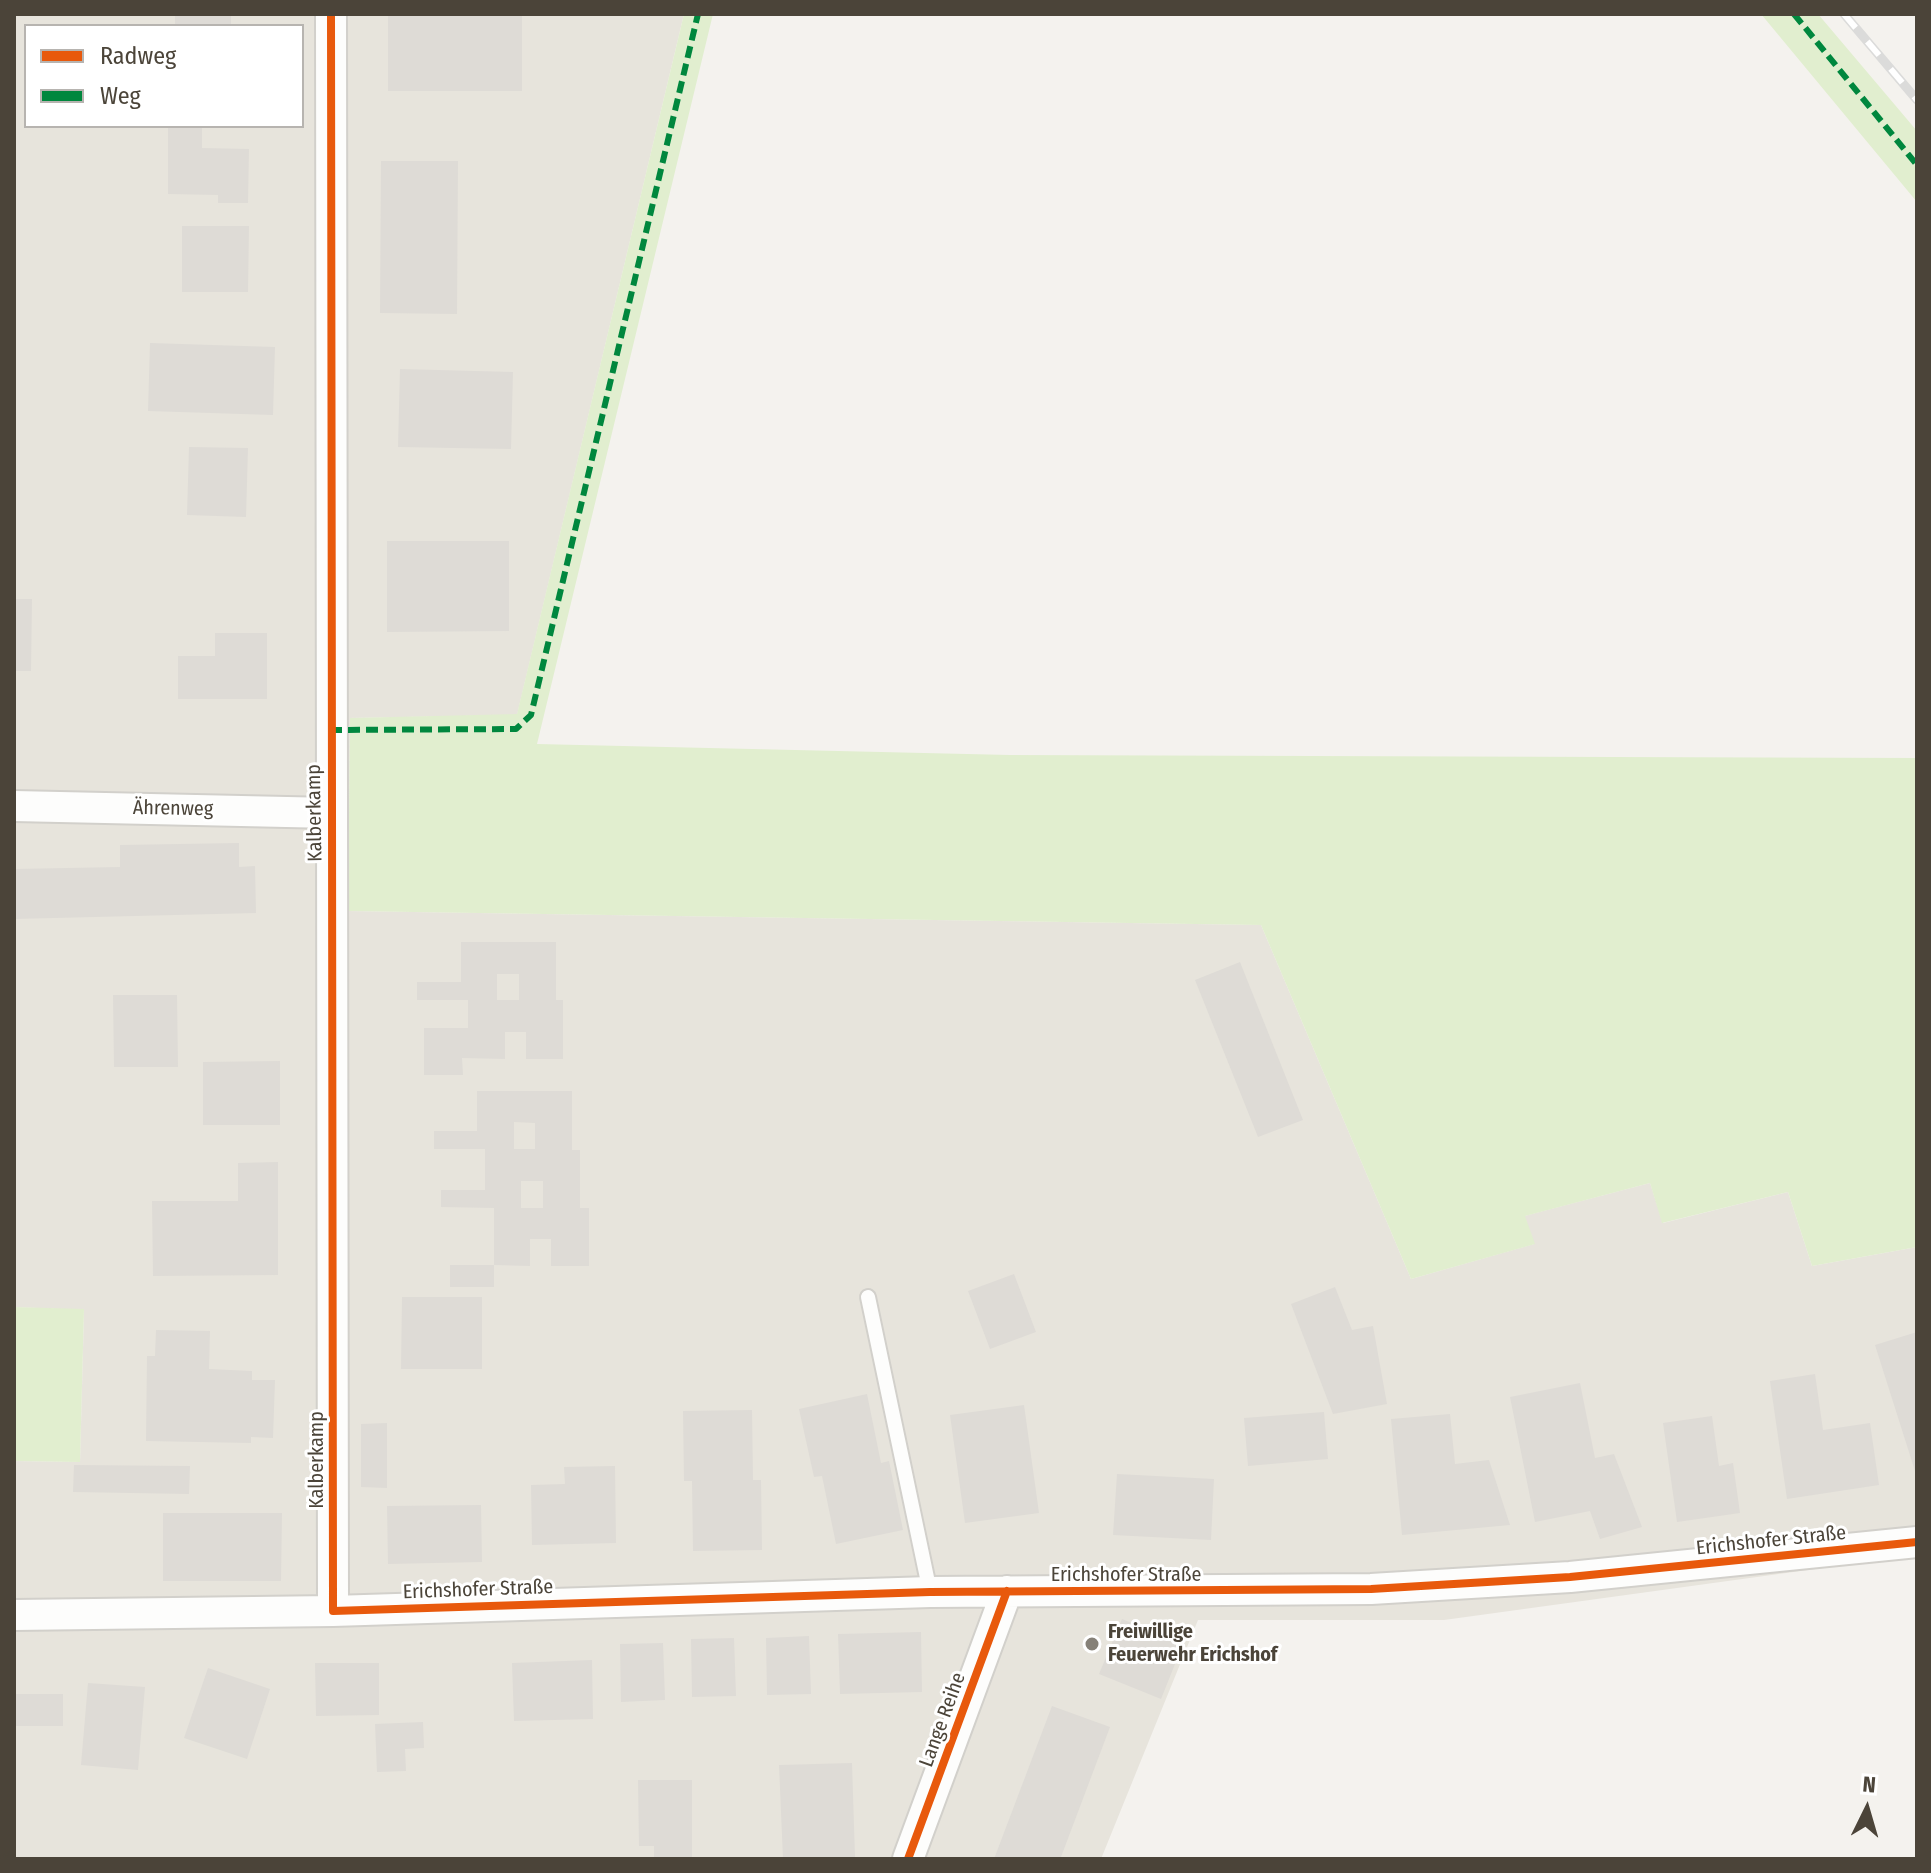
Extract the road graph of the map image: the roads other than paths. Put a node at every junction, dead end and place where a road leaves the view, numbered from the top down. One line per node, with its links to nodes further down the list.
1 (331, 14): 3 (street, Kalberkamp)
2 (14, 806): 3 (street, Ährenweg)
3 (332, 813): 8 (street, Kalberkamp)
4 (868, 1297): 7 (lane)
5 (1917, 1542): 6 (street, Erichshofer Straße)
6 (1007, 1591): 7 (street, Erichshofer Straße); 10 (street, Lange Reihe)
7 (930, 1592): 8 (street, Erichshofer Straße)
8 (333, 1611): 9 (street, Erichshofer Straße)
9 (14, 1615)
10 (908, 1859)

